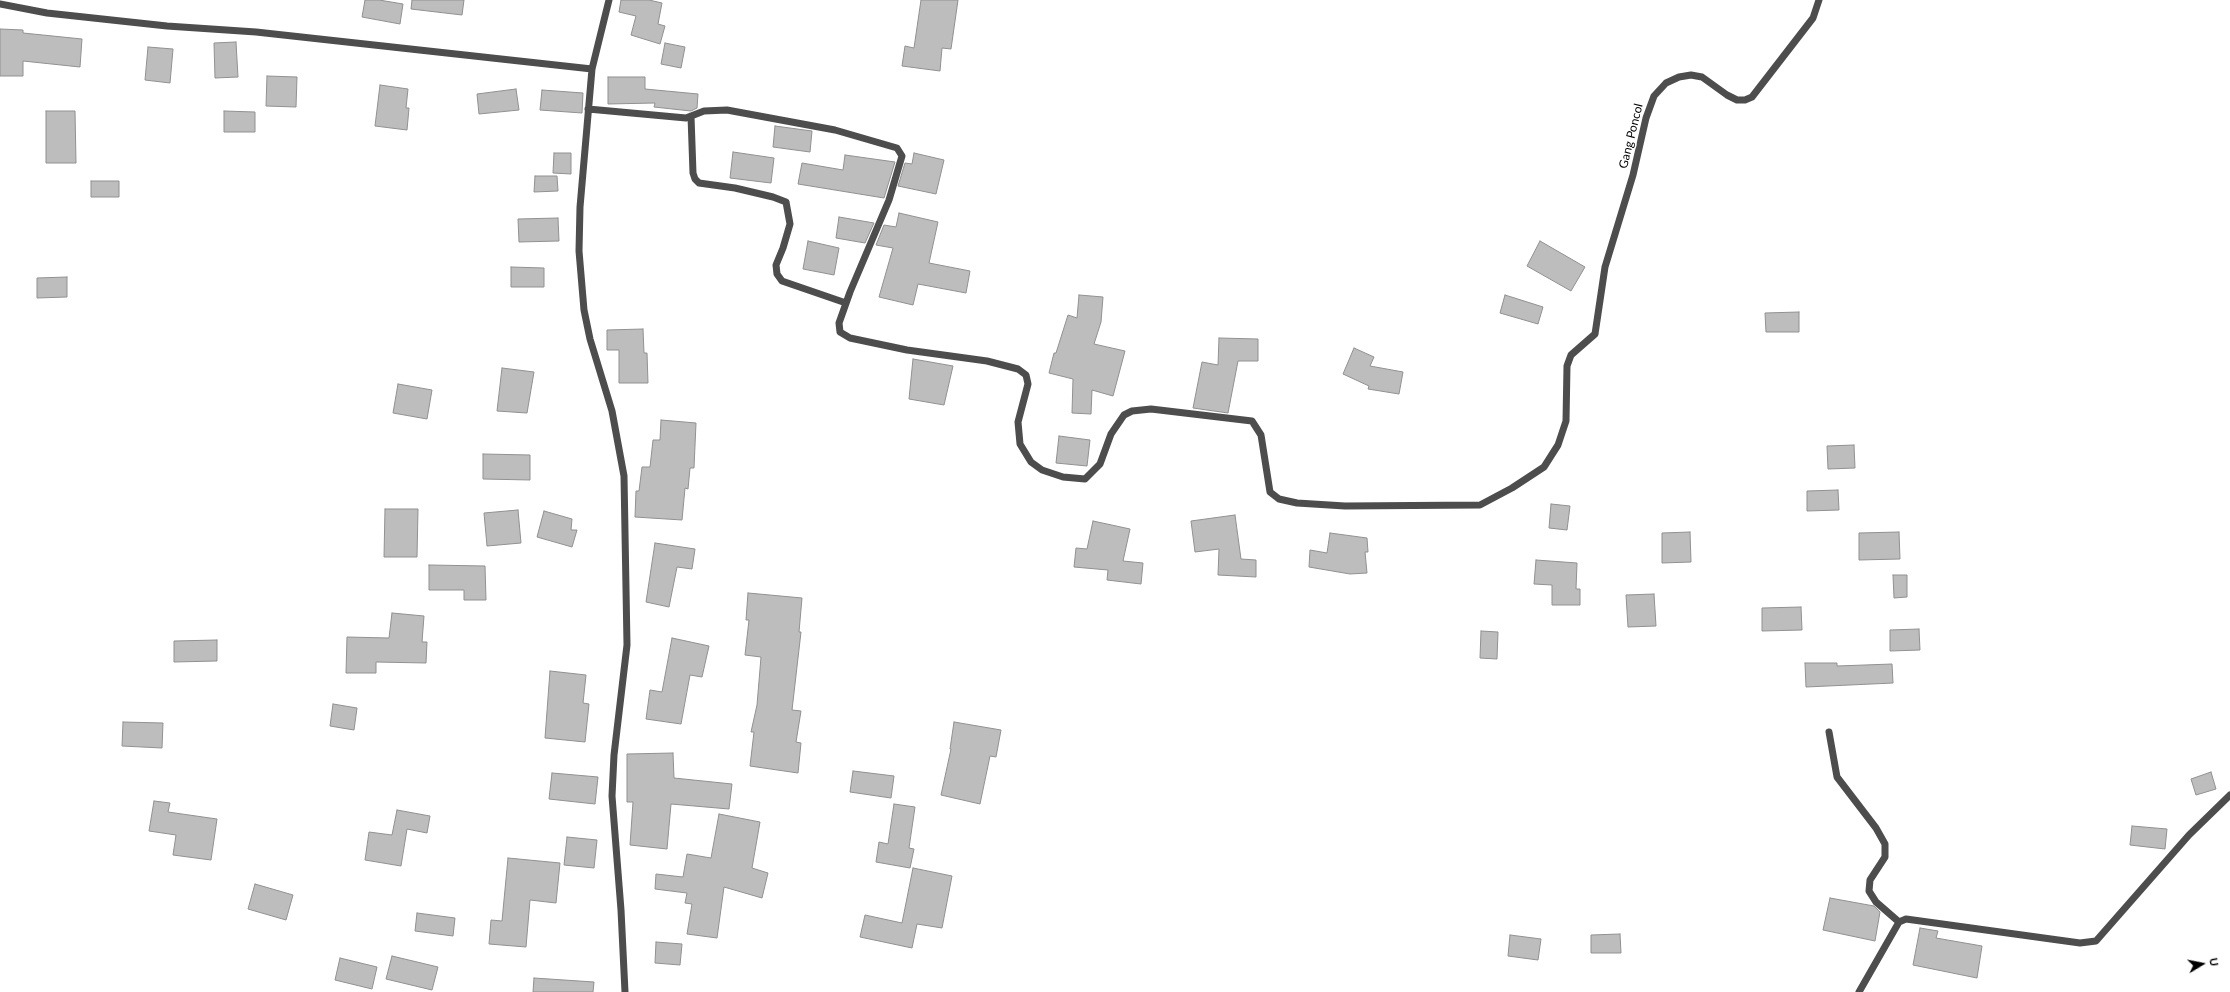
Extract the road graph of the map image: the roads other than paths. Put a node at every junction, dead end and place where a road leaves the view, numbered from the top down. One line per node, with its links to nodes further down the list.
1 (609, 0): 4 (street)
2 (1819, 0): 7 (street, Gang Poncol)
3 (0, 4): 4 (street)
4 (592, 69): 5 (street)
5 (588, 109): 6 (street); 11 (street)
6 (691, 116): 7 (street); 7 (street)
7 (846, 303)
8 (1829, 732): 10 (street)
9 (2230, 795): 10 (street)
10 (1899, 922): 12 (street)
11 (625, 992)
12 (1860, 992)

